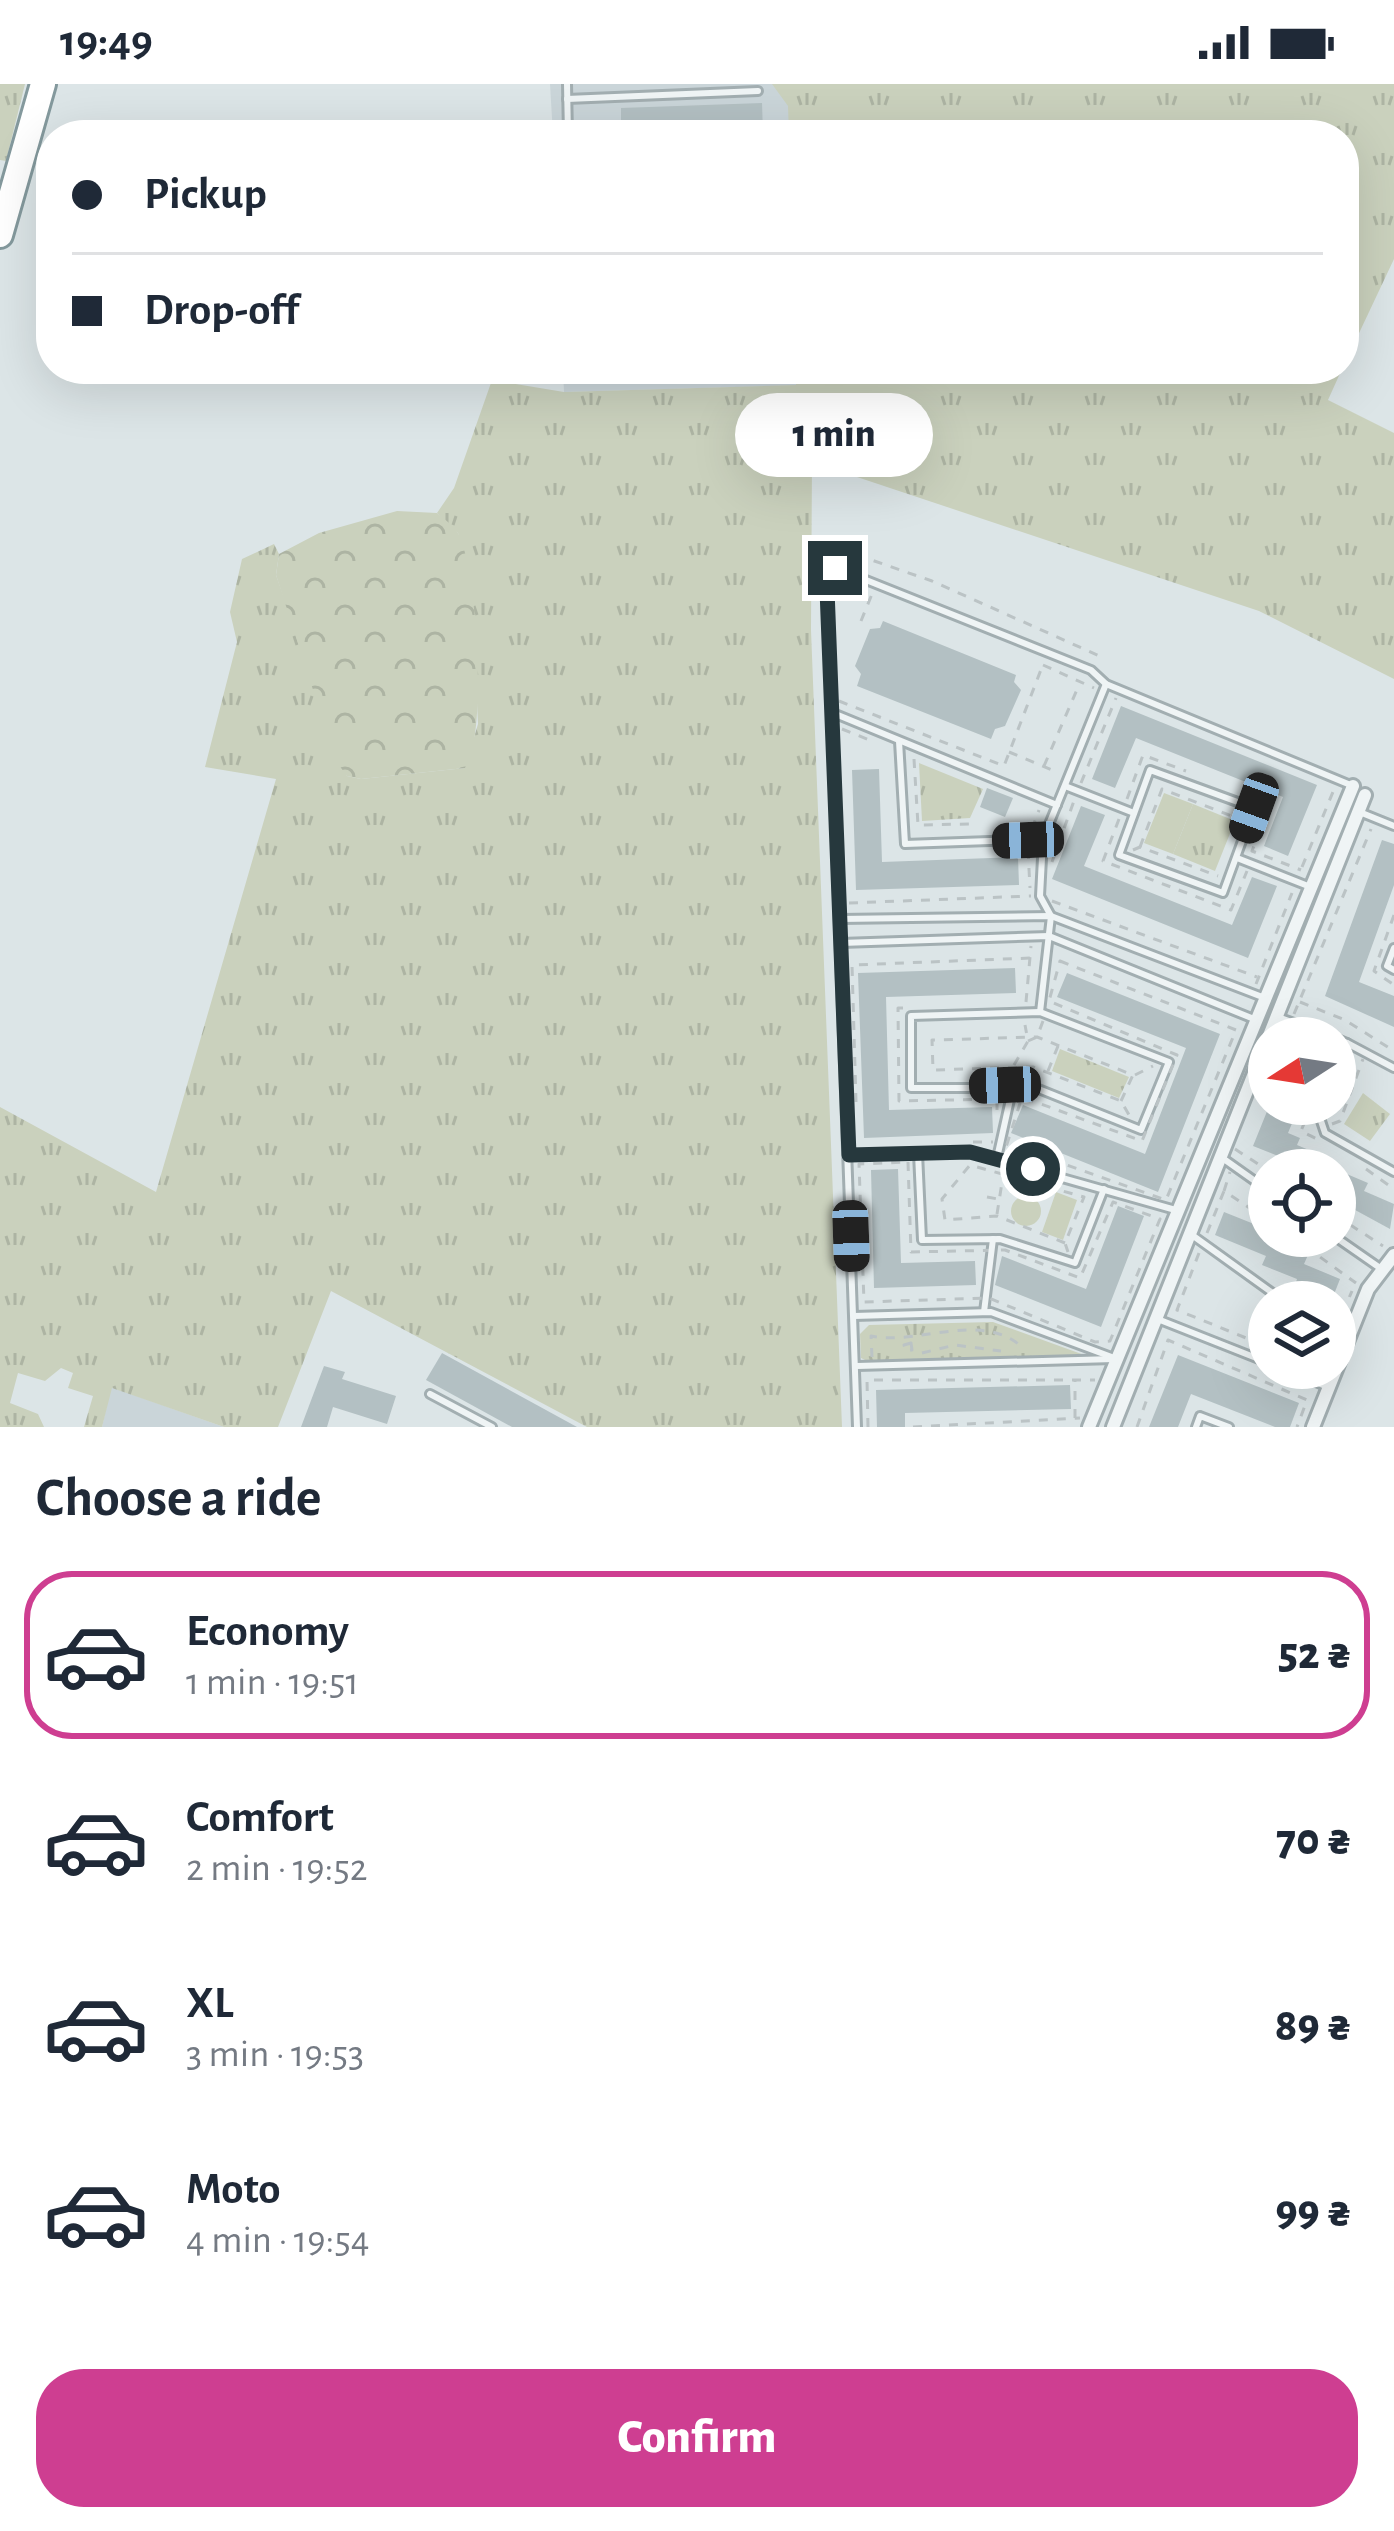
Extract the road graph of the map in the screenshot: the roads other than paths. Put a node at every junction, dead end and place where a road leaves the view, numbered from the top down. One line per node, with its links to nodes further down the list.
1 (43, 84): 6 (highway)
2 (567, 84): 4 (lane)
3 (758, 91): 4 (lane)
4 (567, 99): 5 (lane)
5 (568, 120)
6 (0, 235)
7 (1106, 684): 8 (lane); 10 (lane); 11 (lane)
8 (835, 714): 9 (lane); 20 (lane)
9 (899, 741): 12 (lane); 16 (lane)
10 (1065, 786): 12 (lane); 14 (lane)
11 (1359, 790): 13 (street); 18 (street)
12 (1057, 805): 16 (lane)
13 (1358, 812): 15 (lane); 25 (street)
14 (1134, 813): 17 (lane); 17 (lane)
15 (1394, 826)
16 (1043, 839): 19 (lane)
17 (1236, 858): 18 (lane)
18 (1312, 888): 25 (street)
19 (1051, 916): 20 (lane); 21 (lane); 25 (lane)
20 (845, 919): 22 (lane)
21 (1049, 937): 22 (lane); 25 (lane); 26 (lane)
22 (841, 943): 34 (lane)
23 (1394, 948): 24 (lane)
24 (1394, 970)
25 (1261, 1012): 27 (lane); 32 (street); 35 (street)
26 (1043, 1013): 30 (lane); 30 (lane)
27 (1276, 1017)
28 (1356, 1048): 29 (lane)
29 (1394, 1068)
30 (1009, 1085): 37 (lane)
31 (1320, 1125): 38 (lane)
32 (1205, 1146): 35 (street); 42 (street)
33 (918, 1153): 34 (lane); 37 (lane); 44 (lane)
34 (849, 1155): 51 (lane)
35 (1218, 1155): 40 (lane); 43 (street)
36 (1394, 1156): 38 (lane)
37 (997, 1159): 41 (lane)
38 (1383, 1166): 39 (lane)
39 (1394, 1172)
40 (1248, 1176)
41 (1103, 1189): 42 (lane); 44 (lane)
42 (1179, 1211): 49 (street)
43 (1187, 1232): 48 (lane); 52 (street)
44 (993, 1239): 50 (lane)
45 (1356, 1251): 47 (lane)
46 (1394, 1255): 47 (street)
47 (1381, 1269): 53 (street)
48 (1256, 1281)
49 (1139, 1311): 52 (street); 55 (street)
50 (984, 1312): 51 (lane); 55 (lane)
51 (854, 1316): 56 (lane)
52 (1154, 1317): 54 (lane); 62 (street)
53 (1356, 1325)
54 (1248, 1355)
55 (1117, 1359): 56 (lane); 59 (street)
56 (856, 1366): 61 (lane)
57 (1327, 1389): 65 (street)
58 (430, 1394): 60 (lane)
59 (1082, 1421)
60 (492, 1427)
61 (857, 1427)
62 (1113, 1427)
63 (1196, 1427): 64 (lane)
64 (1228, 1427)
65 (1313, 1427)

